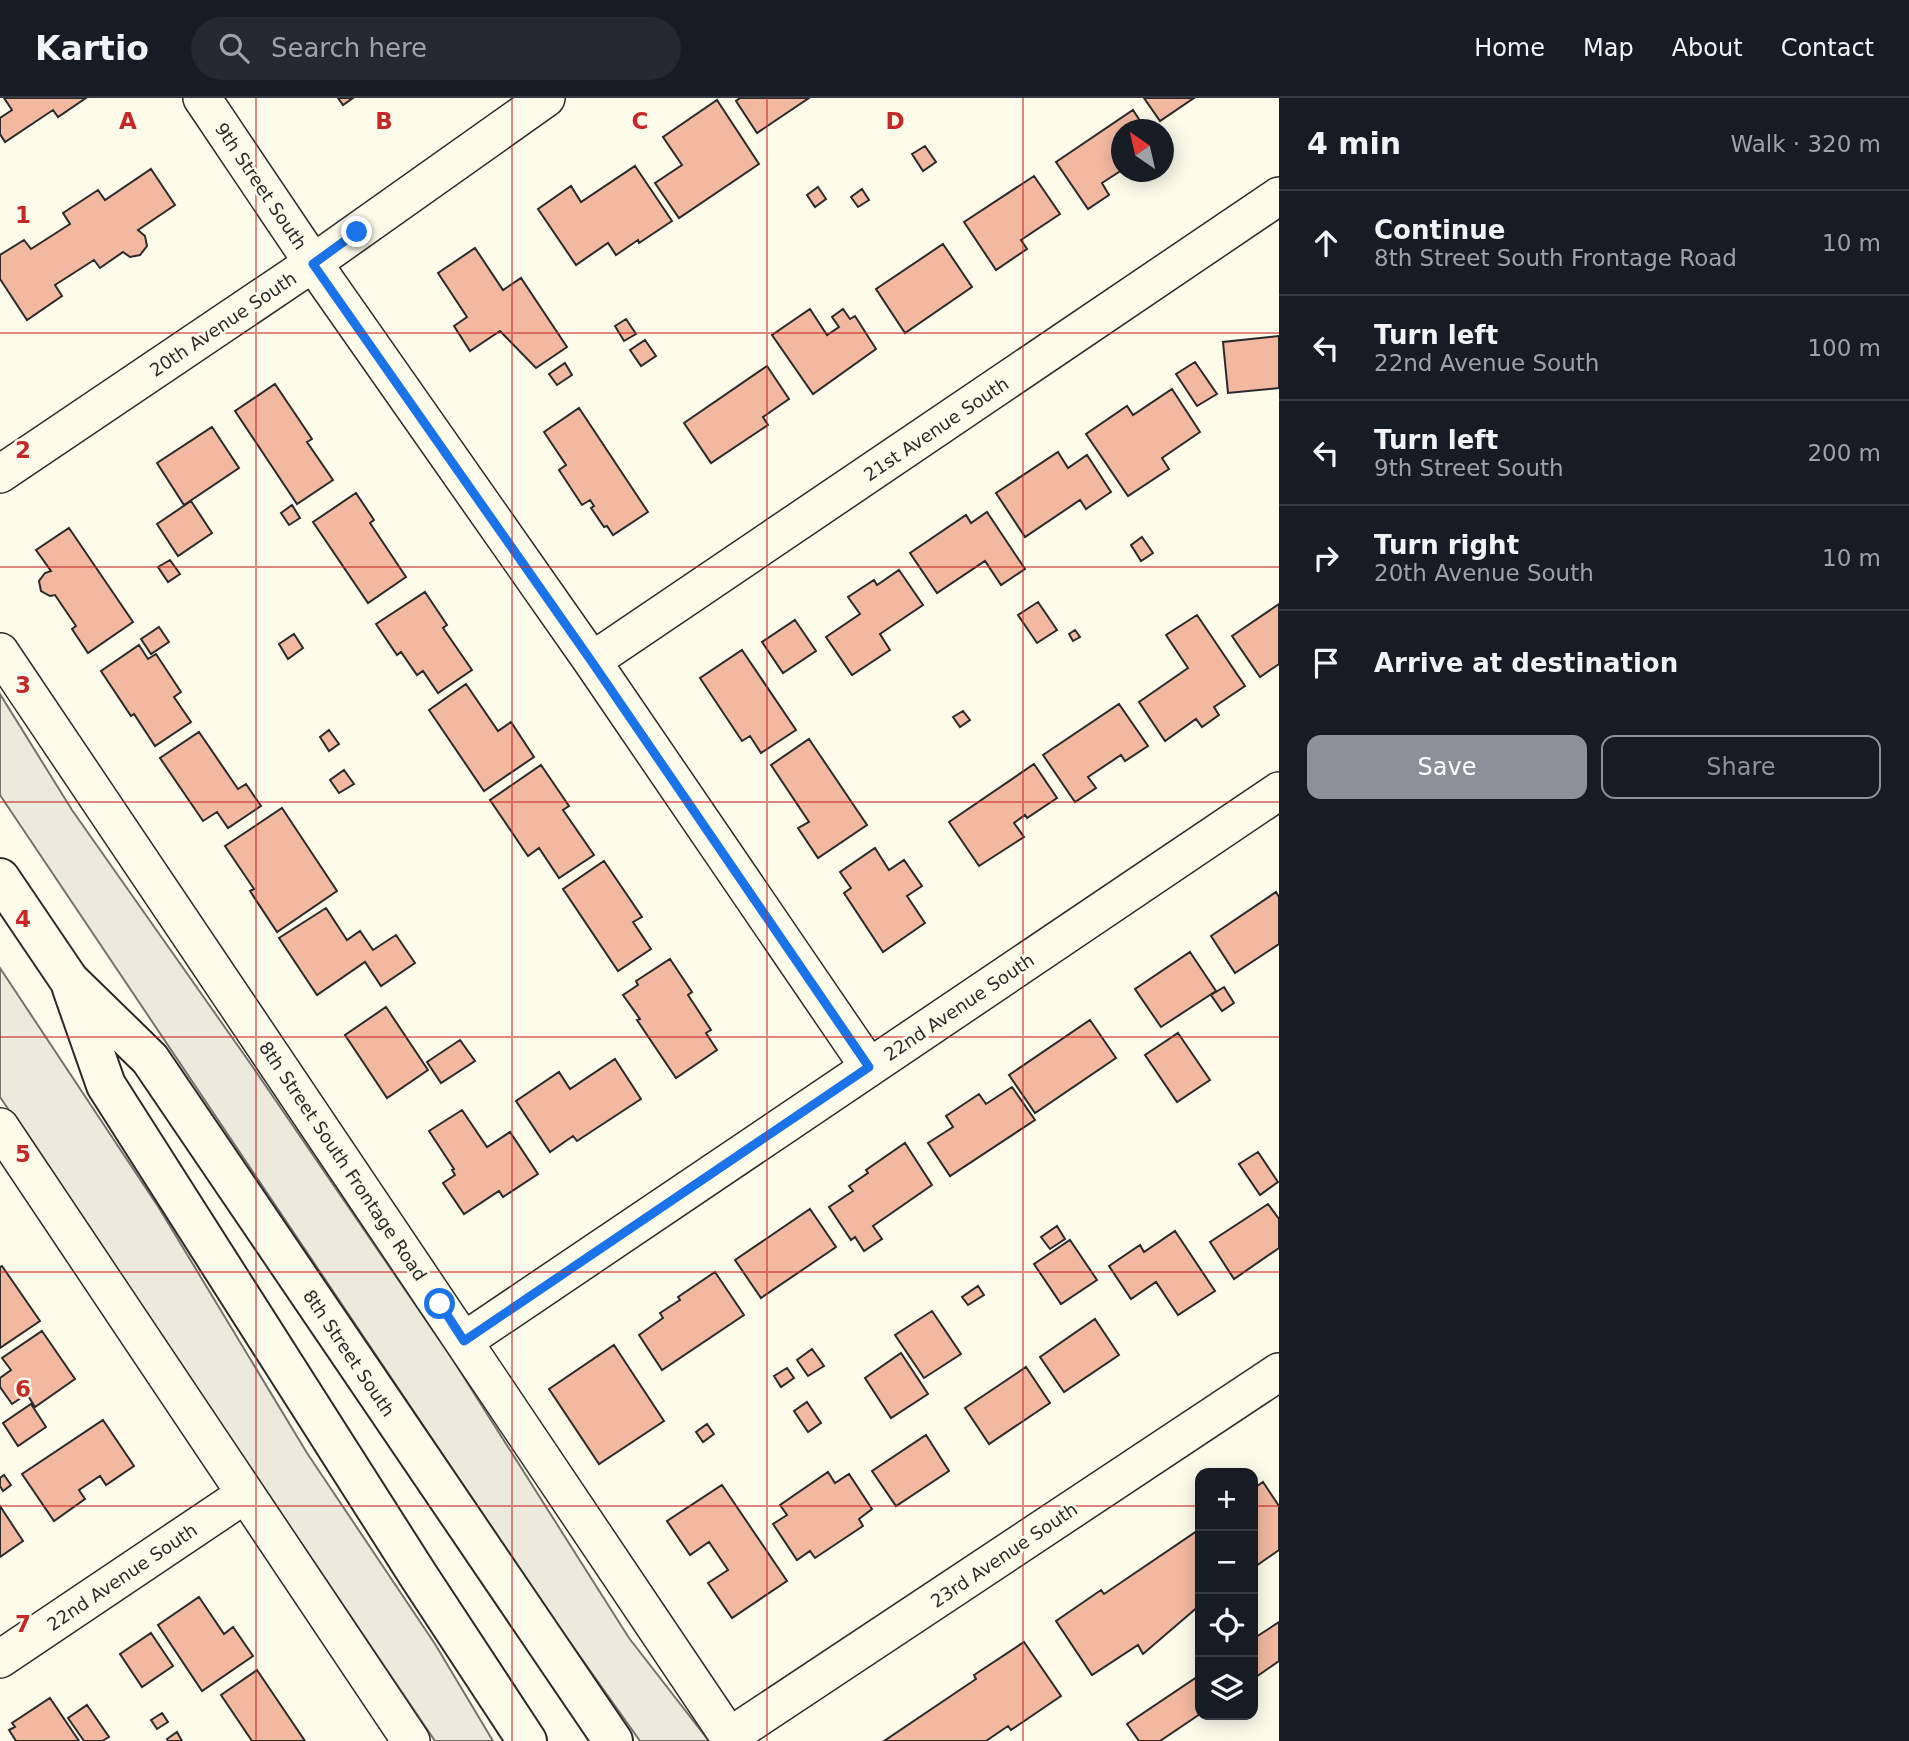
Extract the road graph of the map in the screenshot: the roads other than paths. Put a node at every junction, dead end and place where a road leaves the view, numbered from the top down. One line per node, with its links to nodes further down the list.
1 (202, 98): 4 (street, 9th Street South)
2 (546, 98): 4 (street, 20th Avenue South)
3 (1279, 196): 7 (street, 21st Avenue South)
4 (313, 264): 5 (street, 20th Avenue South); 7 (street, 9th Street South)
5 (0, 474)
6 (0, 652): 13 (street, 8th Street South Frontage Road)
7 (592, 662): 11 (street, 9th Street South)
8 (1279, 791): 11 (street, 22nd Avenue South)
9 (0, 878): 10 (main road, 8th Street South)
10 (69, 979): 19 (main road, 8th Street South); 20 (main road, 8th Street South)
11 (869, 1067): 13 (street, 22nd Avenue South)
12 (0, 1127): 15 (street)
13 (464, 1341): 17 (street, 8th Street South Frontage Road)
14 (1279, 1372): 17 (street, 23rd Avenue South)
15 (244, 1495): 16 (street, 22nd Avenue South); 18 (street)
16 (0, 1659)
17 (731, 1739)
18 (411, 1741)
19 (527, 1741)
20 (613, 1741)

